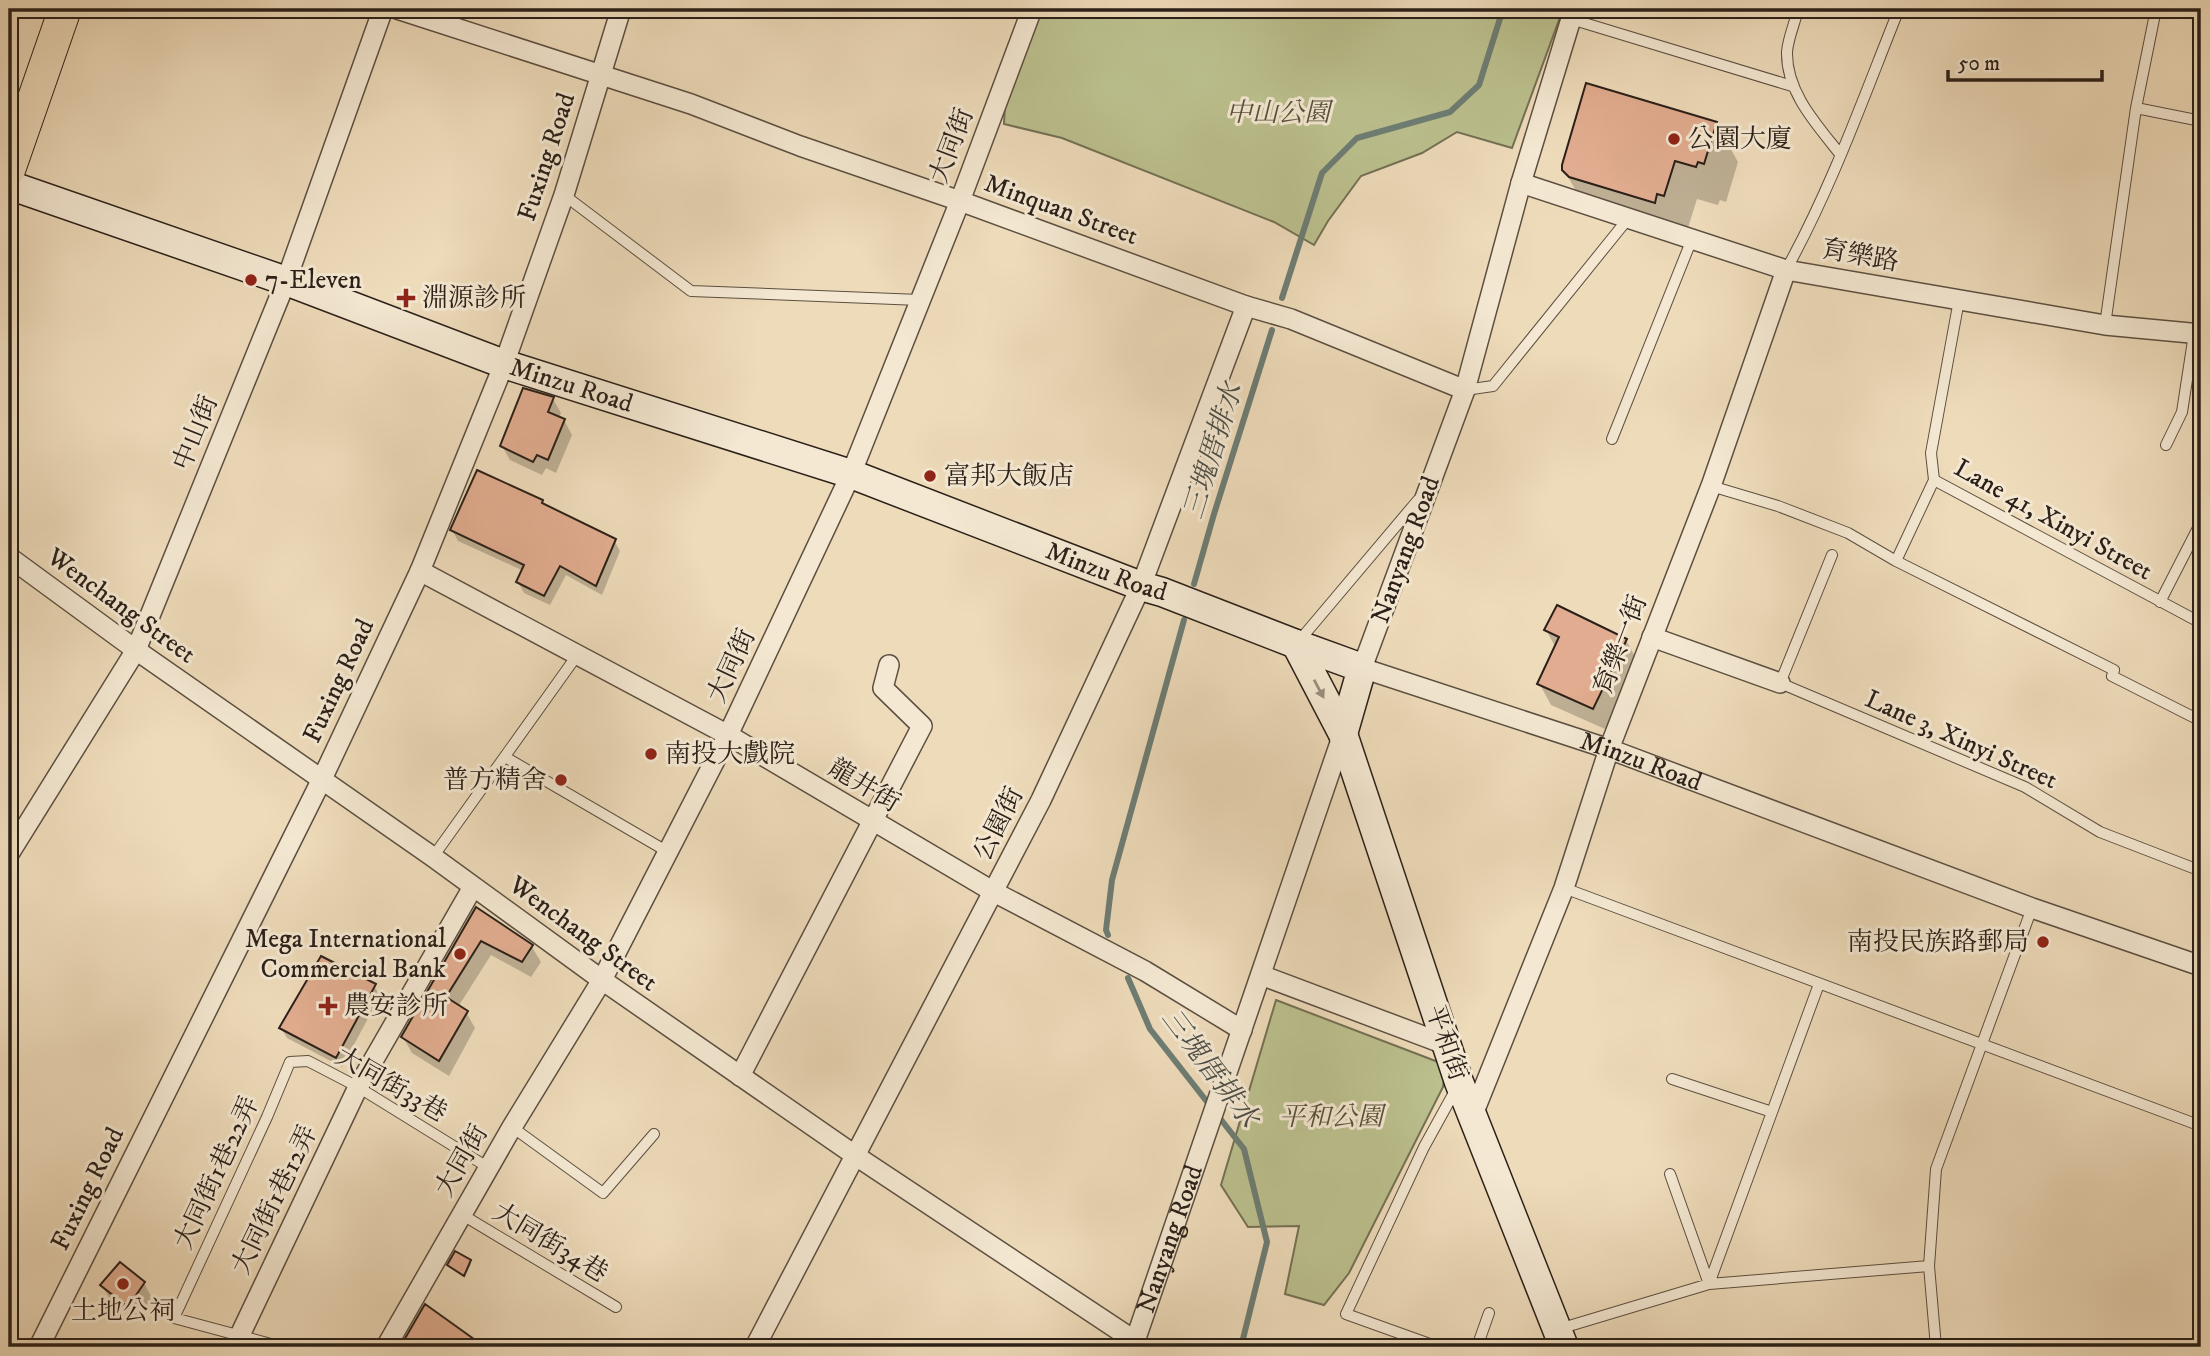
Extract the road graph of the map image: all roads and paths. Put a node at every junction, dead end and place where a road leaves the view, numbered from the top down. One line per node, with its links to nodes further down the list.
1 (65, 9): 15 (main road)
2 (383, 9): 23 (street, 中山街)
3 (397, 9): 10 (street, Minquan Street)
4 (621, 9): 10 (street, Fuxing Road)
5 (1032, 9): 19 (street, 大同街)
6 (1798, 9): 11 (lane)
7 (1899, 9): 14 (lane)
8 (2156, 9): 12 (lane)
9 (1573, 14): 11 (lane); 16 (street, Nanyang Road)
10 (601, 76): 18 (street, Fuxing Road); 19 (street, Minquan Street)
11 (1792, 86): 14 (lane)
12 (2136, 108): 13 (lane); 27 (lane)
13 (2201, 121)
14 (1840, 154): 22 (lane)
15 (9, 170)
16 (1521, 183): 20 (street, 育樂路); 30 (street, Nanyang Road)
17 (9, 185): 23 (main road, Minzu Road)
18 (564, 195): 24 (lane); 29 (street, Fuxing Road)
19 (960, 201): 24 (street, 大同街); 26 (street, Minquan Street)
20 (1628, 220): 21 (street, 育樂路); 30 (lane)
21 (1692, 239): 22 (street, 育樂路); 31 (lane)
22 (1786, 270): 25 (street, 育樂路); 36 (street, 育樂一街)
23 (286, 281): 29 (main road, Minzu Road); 47 (street, 中山街)
24 (920, 300): 33 (street, 大同街)
25 (1959, 300): 27 (street, 育樂路); 34 (lane, Lane 41, Xinyi Street)
26 (1247, 306): 30 (street, Minquan Street); 42 (street, 公園街)
27 (2105, 325): 28 (street, 育樂路)
28 (2198, 334): 32 (lane)
29 (504, 364): 33 (main road, Minzu Road); 41 (street, Fuxing Road)
30 (1465, 390): 35 (street, Nanyang Road)
31 (1612, 439)
32 (2166, 444)
33 (851, 474): 42 (main road, Minzu Road); 54 (street, 大同街)
34 (1934, 480): 40 (lane); 43 (lane, Lane 41, Xinyi Street)
35 (1430, 486): 46 (lane); 50 (street, Nanyang Road)
36 (1711, 486): 40 (lane); 45 (street, 育樂一街)
37 (2201, 522): 43 (lane)
38 (1832, 555): 51 (lane)
39 (9, 557): 47 (street, Wenchang Street)
40 (1896, 561): 52 (lane)
41 (420, 570): 48 (street, 龍井街); 57 (street, Fuxing Road)
42 (1141, 586): 46 (main road, Minzu Road); 65 (street, 公園街)
43 (2160, 602): 44 (lane, Lane 41, Xinyi Street)
44 (2201, 623)
45 (1652, 637): 51 (street); 55 (street, 育樂一街)
46 (1296, 644): 50 (main road, Minzu Road); 53 (main road, 平和街, one-way to 53)
47 (136, 650): 57 (street, Wenchang Street); 60 (street, 中山街)
48 (578, 654): 54 (street, 龍井街); 56 (lane)
49 (889, 665): 58 (street)
50 (1362, 668): 53 (main road, Nanyang Road); 55 (street, Minzu Road)
51 (1780, 683): 62 (lane, Lane 3, Xinyi Street)
52 (2201, 721)
53 (1343, 734): 68 (street, Nanyang Road); 73 (main road, 平和街)
54 (728, 735): 58 (street, 龍井街); 59 (street, 大同街)
55 (1608, 749): 64 (street, 育樂一街); 66 (street, Minzu Road)
56 (505, 757): 59 (lane); 61 (lane)
57 (322, 779): 61 (street, Wenchang Street); 95 (street, Fuxing Road)
58 (874, 822): 65 (street, 龍井街); 75 (street)
59 (668, 852): 69 (street, 大同街)
60 (9, 855)
61 (433, 858): 63 (street, Wenchang Street)
62 (2201, 871)
63 (473, 887): 69 (street, Wenchang Street); 78 (street, 大同街1巷12弄)
64 (1564, 888): 70 (lane); 80 (street, 育樂一街)
65 (994, 892): 71 (street, 龍井街); 84 (street, 公園街)
66 (2032, 908): 67 (street, Minzu Road); 72 (lane)
67 (2201, 967)
68 (1261, 975): 71 (street, Nanyang Road); 73 (street)
69 (602, 981): 75 (street, Wenchang Street); 82 (street, 大同街)
70 (1819, 984): 72 (lane); 79 (lane)
71 (1242, 1030): 94 (street, Nanyang Road)
72 (1981, 1044): 81 (lane); 88 (lane)
73 (1447, 1045): 77 (main road, 平和街)
74 (308, 1061): 78 (lane, 大同街33巷); 92 (lane, 大同街1巷22弄)
75 (740, 1076): 84 (street, Wenchang Street)
76 (1672, 1079): 79 (lane)
77 (1459, 1082): 80 (main road, 平和街); 99 (lane)
78 (358, 1087): 85 (lane, 大同街33巷); 92 (street, 大同街1巷12弄)
79 (1772, 1112): 89 (lane)
80 (1472, 1117): 93 (main road, 平和街)
81 (2201, 1126)
82 (512, 1127): 83 (lane); 85 (street, 大同街)
83 (654, 1134)
84 (856, 1156): 94 (street, Wenchang Street); 98 (street, 公園街)
85 (489, 1168): 87 (street, 大同街)
86 (1670, 1174): 89 (lane)
87 (461, 1214): 90 (lane, 大同街34巷); 97 (street, 大同街)
88 (1929, 1266): 89 (lane); 101 (lane)
89 (1709, 1284): 93 (lane)
90 (617, 1307)
91 (1489, 1313): 100 (lane)
92 (240, 1335): 96 (lane)
93 (1561, 1338)
94 (1134, 1344)
95 (39, 1347)
96 (282, 1347)
97 (386, 1347)
98 (755, 1347)
99 (1438, 1347)
100 (1477, 1347)
101 (1936, 1347)

